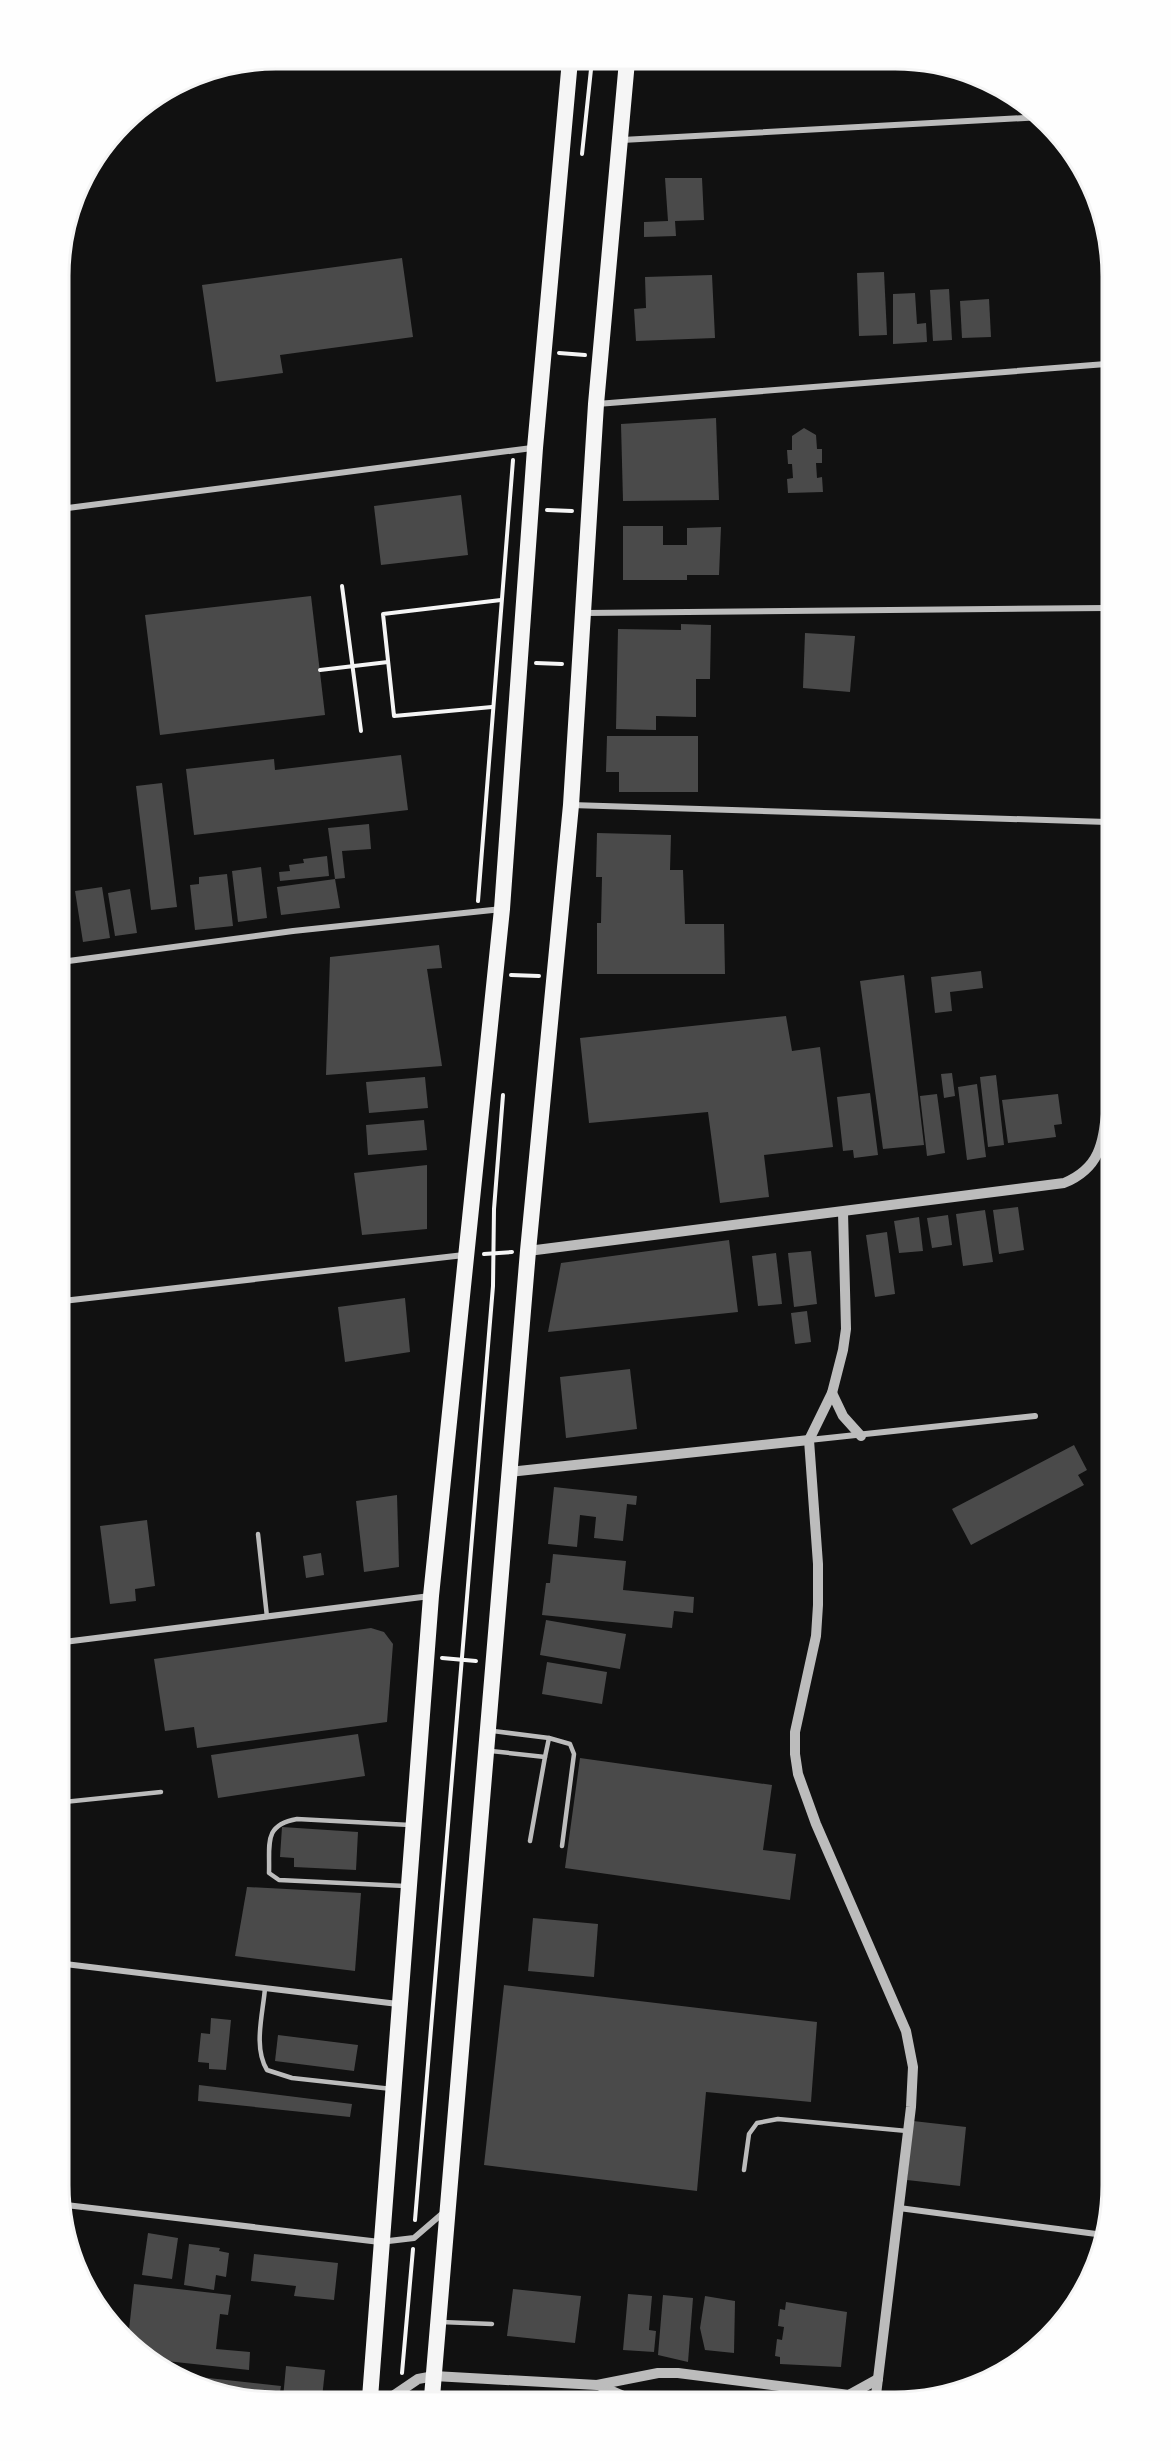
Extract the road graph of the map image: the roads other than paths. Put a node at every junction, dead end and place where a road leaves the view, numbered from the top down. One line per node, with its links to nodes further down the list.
1 (569, 69): 7 (highway)
2 (626, 69): 4 (highway)
3 (1029, 118): 4 (street)
4 (621, 140): 6 (highway)
5 (1102, 364): 6 (street)
6 (596, 404): 10 (highway)
7 (535, 448): 8 (street); 13 (highway)
8 (69, 508)
9 (1102, 608): 10 (street)
10 (582, 612): 11 (highway)
11 (571, 805): 12 (street); 17 (highway)
12 (1102, 822)
13 (502, 909): 14 (street); 18 (highway)
14 (69, 961)
15 (1102, 1137): 16 (street)
16 (843, 1212): 17 (street); 20 (street)
17 (528, 1251): 24 (highway)
18 (465, 1255): 19 (street); 26 (highway)
19 (69, 1300)
20 (832, 1393): 22 (street); 23 (street)
21 (1035, 1416): 22 (street)
22 (861, 1436): 23 (street)
23 (809, 1440): 24 (street); 43 (street)
24 (509, 1472): 29 (highway)
25 (258, 1534): 27 (lane)
26 (431, 1596): 27 (street); 35 (highway)
27 (267, 1617): 28 (street)
28 (69, 1641)
29 (487, 1730): 30 (lane); 31 (highway)
30 (549, 1738): 32 (lane); 37 (lane)
31 (485, 1750): 32 (lane); 46 (highway)
32 (545, 1757): 36 (lane)
33 (161, 1792): 34 (lane)
34 (69, 1801)
35 (412, 1825): 38 (highway); 38 (lane)
36 (530, 1841)
37 (561, 1846)
38 (407, 1887): 41 (highway)
39 (69, 1964): 40 (street)
40 (265, 1988): 41 (street); 42 (lane)
41 (399, 2004): 42 (highway)
42 (392, 2089): 49 (highway)
43 (908, 2131): 44 (lane); 47 (street)
44 (744, 2170)
45 (71, 2206): 49 (street)
46 (448, 2208): 49 (street); 50 (highway)
47 (899, 2208): 48 (street); 53 (street)
48 (1096, 2234)
49 (380, 2242): 55 (highway)
50 (438, 2322): 51 (lane); 52 (highway)
51 (492, 2324)
52 (434, 2376): 54 (street); 56 (street); 57 (highway)
53 (878, 2379): 60 (street); 61 (street)
54 (597, 2385): 58 (street); 59 (street)
55 (370, 2392)
56 (397, 2392)
57 (432, 2392)
58 (614, 2392)
59 (826, 2392)
60 (854, 2392)
61 (876, 2392)

